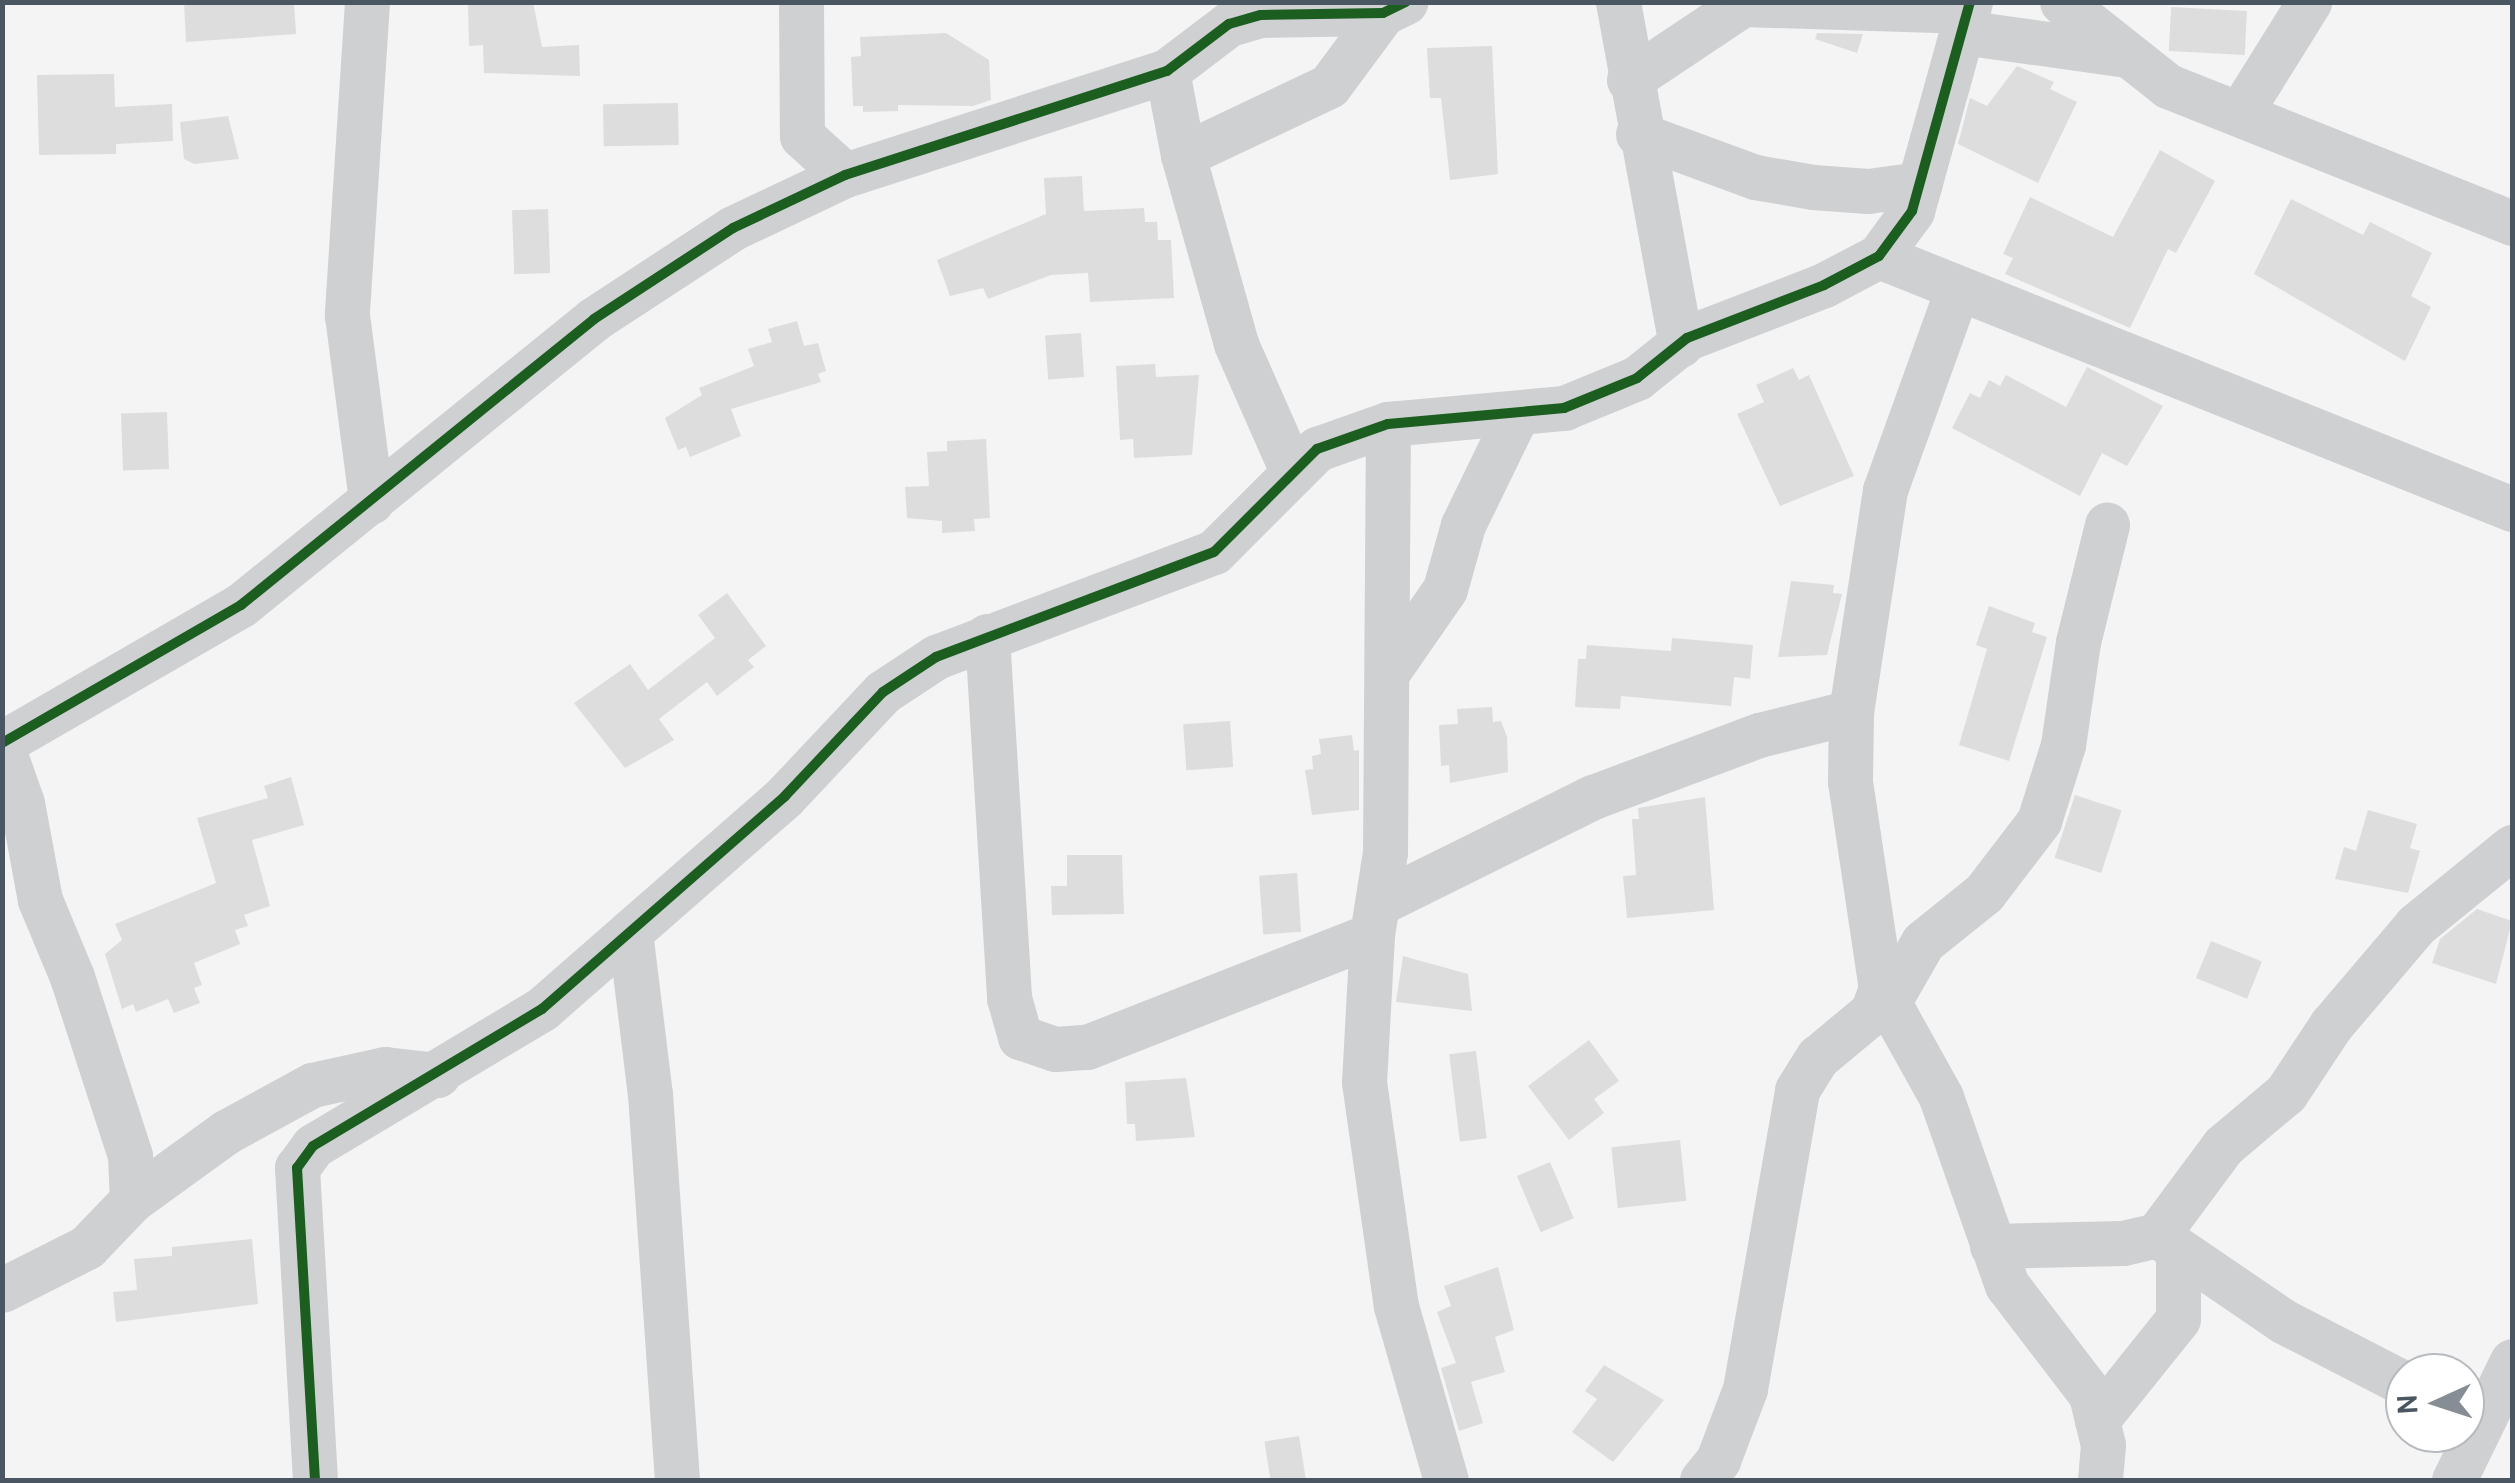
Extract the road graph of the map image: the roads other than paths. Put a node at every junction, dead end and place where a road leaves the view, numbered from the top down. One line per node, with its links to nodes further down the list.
1 (367, 2): 23 (street)
2 (801, 2): 14 (street)
3 (1618, 2): 10 (street)
4 (2062, 2): 8 (street)
5 (2309, 2): 11 (street)
6 (1395, 8): 9 (street); 13 (street)
7 (1967, 15): 8 (street); 10 (street); 15 (street)
8 (2130, 55): 11 (street)
9 (1167, 71): 13 (street); 14 (street)
10 (1629, 80): 12 (street)
11 (2240, 113): 16 (street)
12 (1638, 134): 15 (street); 19 (street)
13 (1182, 155): 22 (street)
14 (845, 175): 23 (street)
15 (1920, 184): 17 (street)
16 (2512, 222)
17 (1879, 256): 18 (street); 19 (street)
18 (1957, 290): 24 (street); 28 (street)
19 (1681, 344): 20 (street)
20 (1517, 414): 21 (street); 27 (street)
21 (1388, 424): 22 (street); 27 (street)
22 (1293, 473): 26 (street)
23 (371, 501): 29 (street)
24 (2512, 510)
25 (2107, 525): 33 (street)
26 (987, 636): 31 (street); 32 (street)
27 (1389, 670): 31 (street)
28 (1851, 712): 31 (street); 33 (street)
29 (2, 744): 35 (street)
30 (2512, 847): 36 (street)
31 (1375, 919): 46 (street)
32 (630, 932): 34 (street); 45 (street)
33 (1884, 996): 37 (street); 47 (street)
34 (438, 1075): 35 (street); 44 (street)
35 (132, 1200): 38 (street)
36 (2168, 1243): 37 (street); 40 (street); 42 (street)
37 (1992, 1246): 42 (street)
38 (2, 1290)
39 (2512, 1362): 41 (street)
40 (2385, 1374)
41 (2485, 1402)
42 (2097, 1420): 48 (street)
43 (2464, 1453): 49 (street)
44 (314, 1480)
45 (678, 1480)
46 (1446, 1480)
47 (1702, 1480)
48 (2100, 1480)
49 (2455, 1480)

